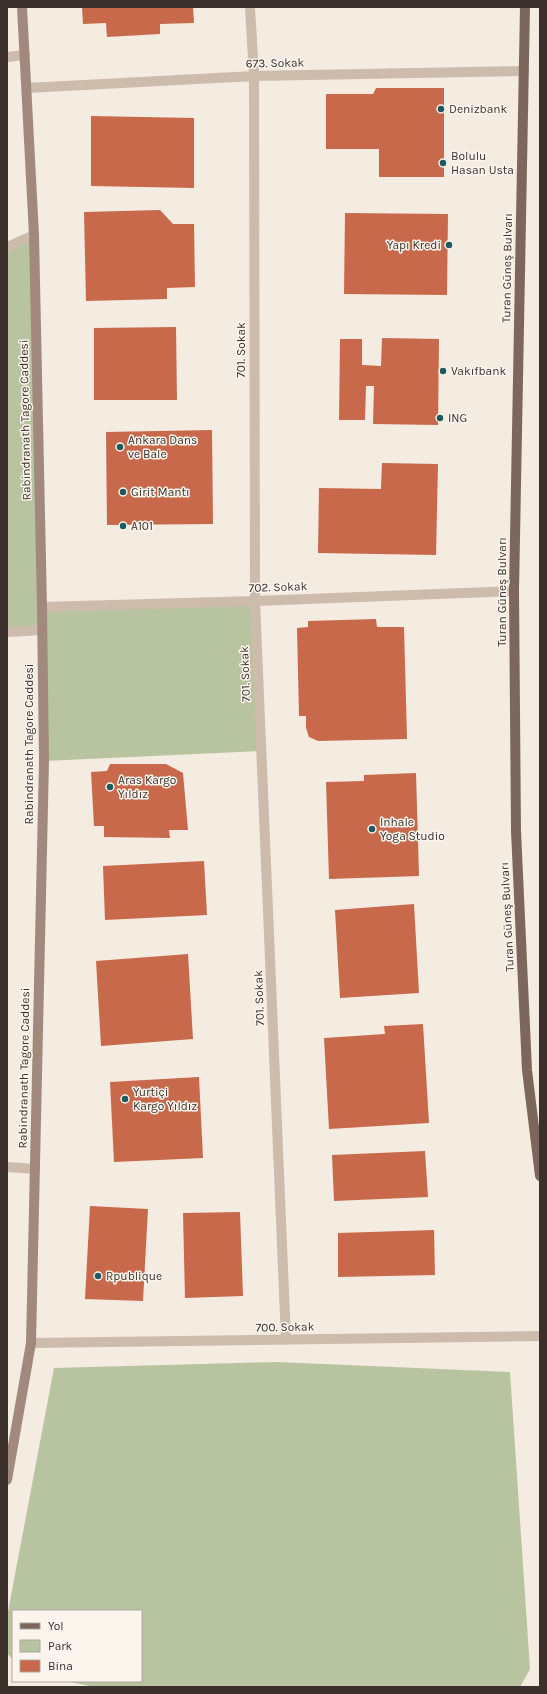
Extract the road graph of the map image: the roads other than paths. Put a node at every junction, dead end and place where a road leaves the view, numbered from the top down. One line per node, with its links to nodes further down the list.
1 (22, 7): 4 (main road, Rabindranath Tagore Caddesi)
2 (250, 7): 7 (street, 701. Sokak)
3 (525, 7): 6 (main road, Turan Güneş Bulvarı)
4 (25, 55): 5 (street); 8 (main road, Rabindranath Tagore Caddesi)
5 (7, 57)
6 (524, 71): 7 (street, 673. Sokak); 11 (main road, Turan Güneş Bulvarı)
7 (254, 76): 8 (street, 673. Sokak); 12 (street, 701. Sokak)
8 (27, 88): 9 (main road, Rabindranath Tagore Caddesi)
9 (34, 235): 10 (street); 13 (main road, Rabindranath Tagore Caddesi)
10 (7, 247)
11 (514, 591): 12 (street, 702. Sokak); 18 (main road, Turan Güneş Bulvarı)
12 (255, 601): 13 (street, 702. Sokak); 20 (street, 701. Sokak)
13 (42, 607): 14 (main road, Rabindranath Tagore Caddesi)
14 (42, 630): 15 (street); 17 (main road, Rabindranath Tagore Caddesi)
15 (7, 632)
16 (7, 1167): 17 (street)
17 (35, 1170): 21 (main road, Rabindranath Tagore Caddesi)
18 (540, 1176)
19 (540, 1336): 20 (street, 700. Sokak)
20 (286, 1340): 21 (street, 700. Sokak)
21 (31, 1343): 22 (main road, Rabindranath Tagore Caddesi)
22 (7, 1480)

